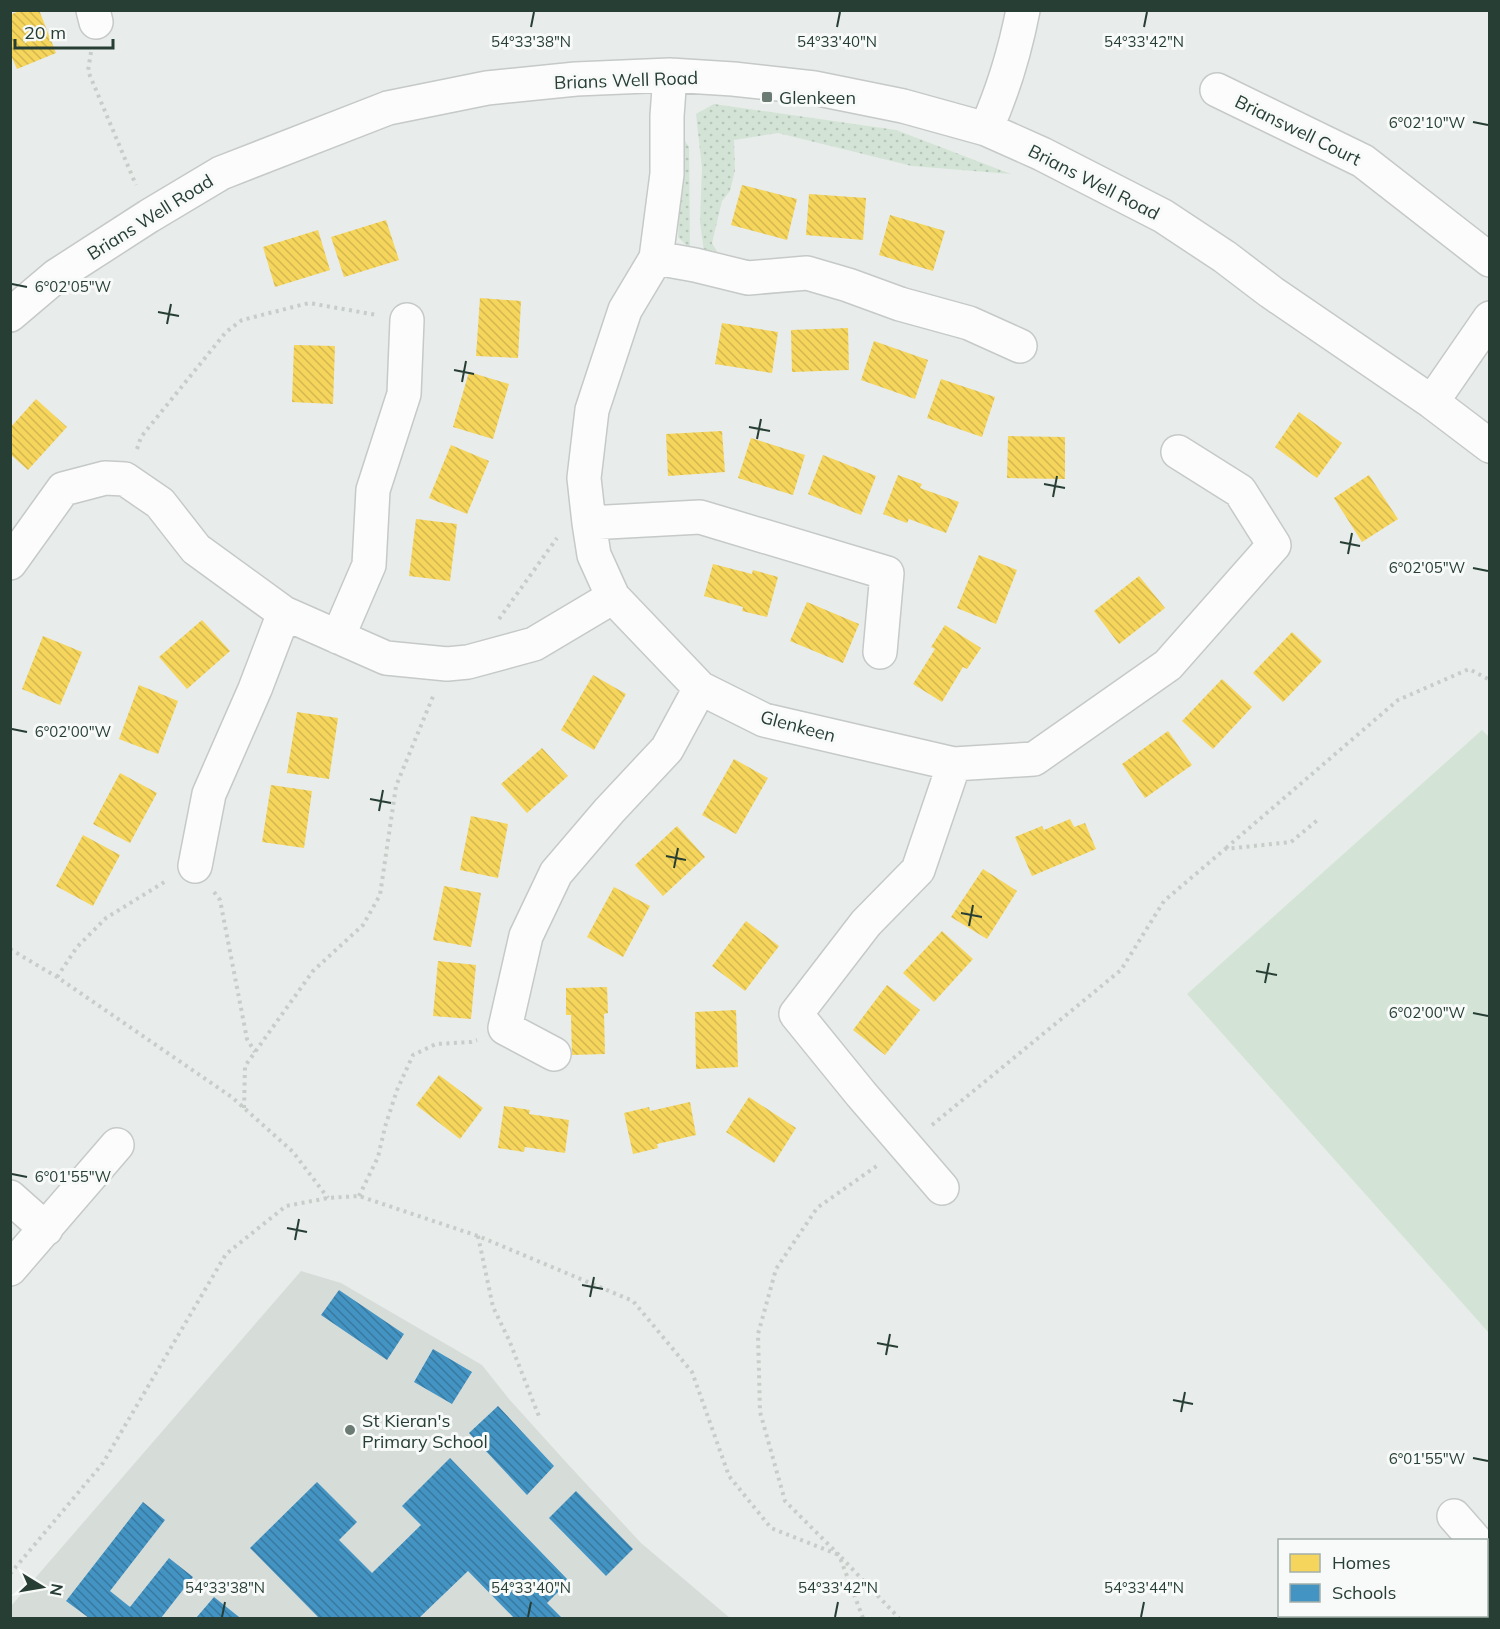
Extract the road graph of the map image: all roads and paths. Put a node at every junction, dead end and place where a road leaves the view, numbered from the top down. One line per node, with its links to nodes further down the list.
1 (1023, 10): 5 (street)
2 (95, 16): 6 (path)
3 (670, 75): 5 (street, Brians Well Road); 6 (street, Brians Well Road); 7 (street, Glenkeen)
4 (1217, 90): 8 (street, Brianswell Court)
5 (986, 129): 13 (street, Brians Well Road)
6 (149, 216): 9 (street, Brians Well Road)
7 (656, 258): 12 (street); 17 (street, Glenkeen)
8 (1490, 261)
9 (10, 315)
10 (1490, 318): 13 (street)
11 (407, 320): 16 (path); 21 (street)
12 (1020, 346)
13 (1432, 402): 14 (street, Brians Well Road)
14 (1490, 446)
15 (1178, 452): 26 (street, Glenkeen)
16 (125, 479): 18 (street); 20 (street)
17 (587, 511): 19 (street, Glenkeen); 22 (street); 23 (path)
18 (10, 563)
19 (613, 597): 23 (street); 25 (street, Glenkeen)
20 (284, 613): 21 (street); 28 (street)
21 (338, 637): 23 (street)
22 (880, 652)
23 (457, 663): 32 (path)
24 (1490, 680): 27 (path)
25 (700, 688): 26 (street, Glenkeen); 31 (street)
26 (954, 764): 36 (street)
27 (1225, 849)
28 (195, 866): 30 (path); 32 (path)
29 (10, 949): 30 (path)
30 (57, 977): 34 (path)
31 (505, 1028): 33 (street); 37 (path)
32 (255, 1052): 34 (path)
33 (555, 1054)
34 (244, 1108): 39 (path)
35 (117, 1145): 40 (street)
36 (942, 1188)
37 (359, 1196): 39 (path); 41 (path)
38 (10, 1197): 40 (street)
39 (328, 1198): 46 (path)
40 (46, 1228): 42 (street)
41 (478, 1236): 43 (path); 47 (path)
42 (10, 1269)
43 (540, 1419)
44 (1454, 1516): 45 (street)
45 (1474, 1539)
46 (10, 1574)
47 (899, 1618)

